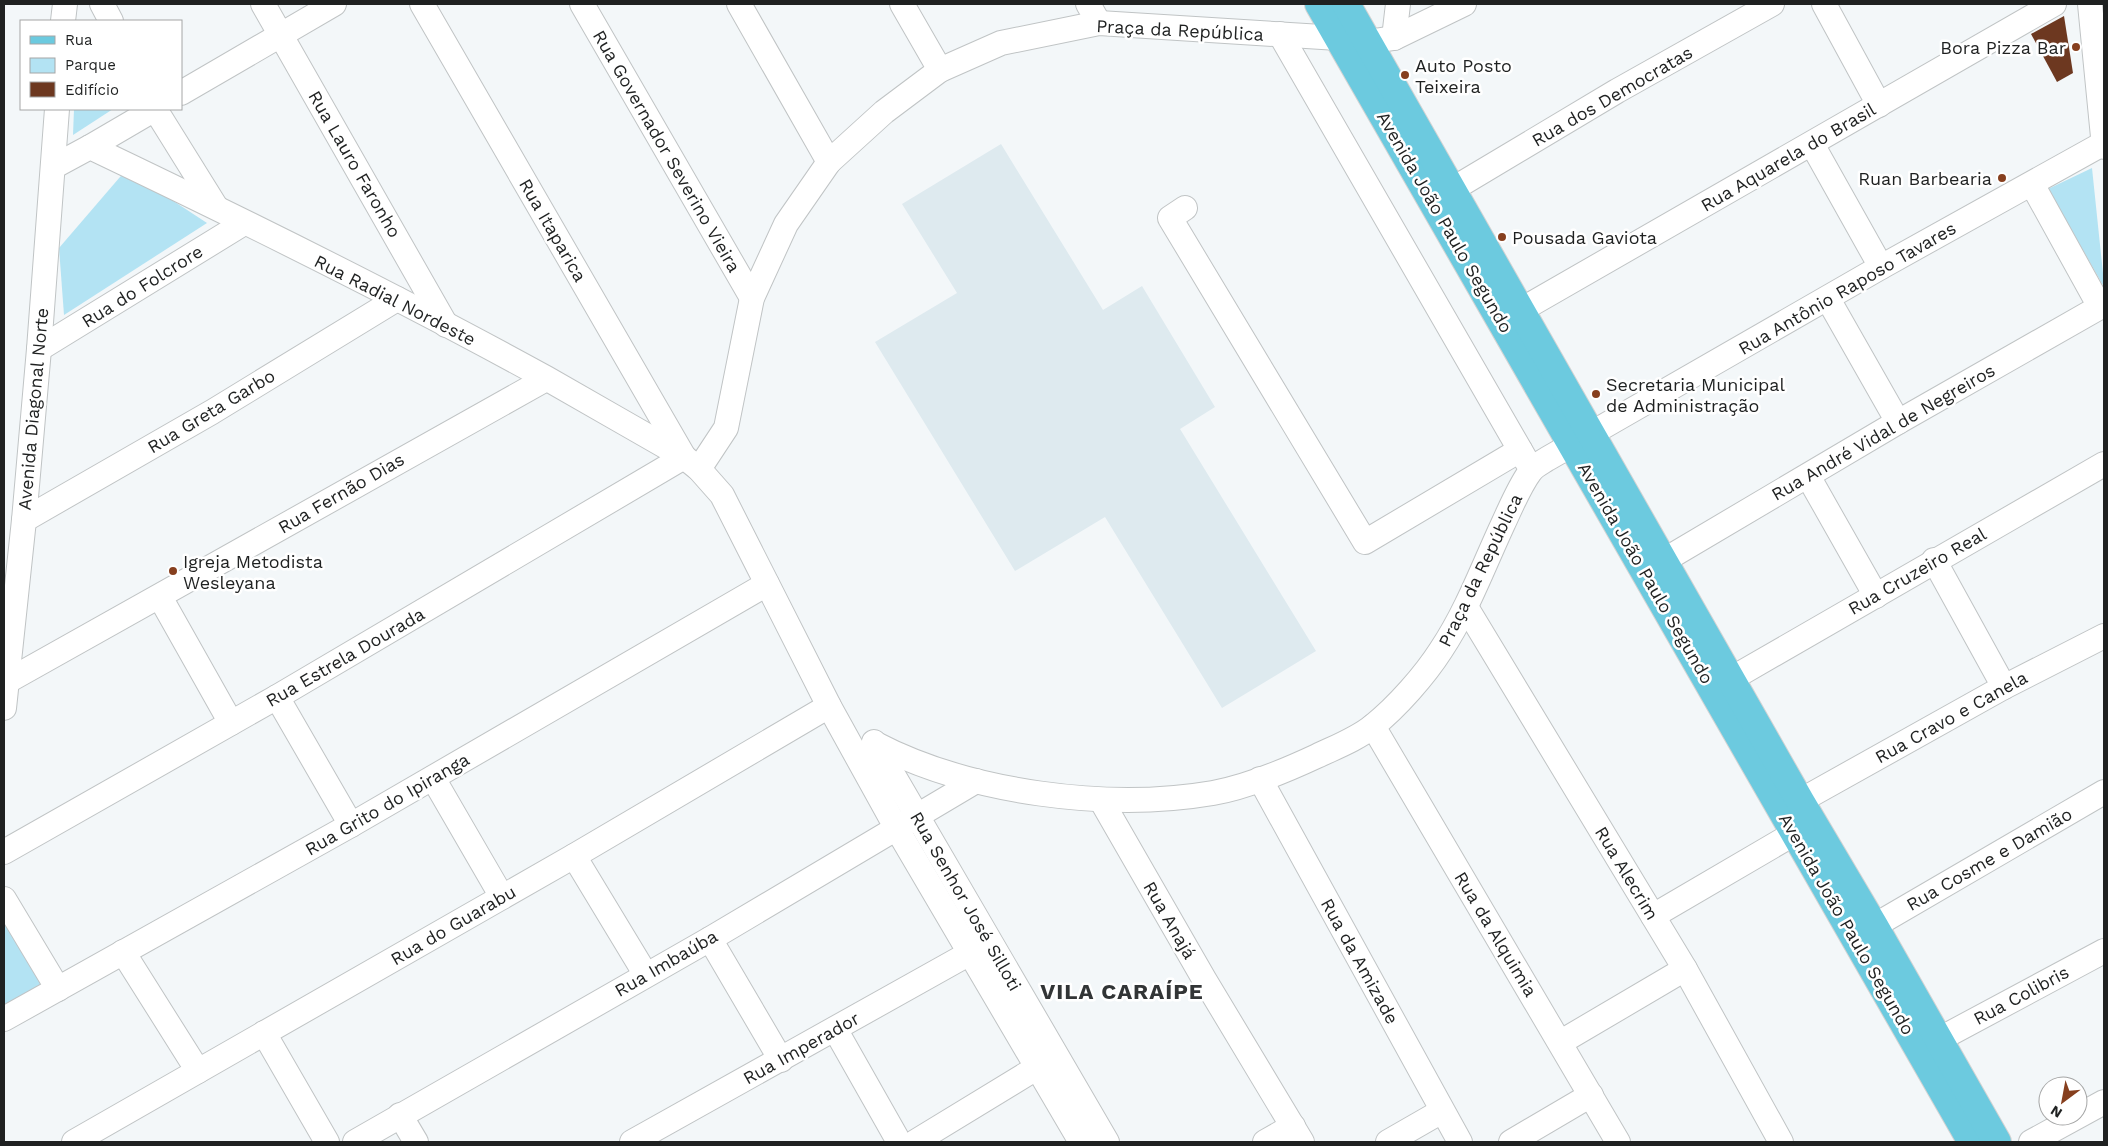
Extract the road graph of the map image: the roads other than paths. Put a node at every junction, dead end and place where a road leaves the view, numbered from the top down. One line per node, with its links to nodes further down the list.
1 (65, 4): 18 (street)
2 (102, 4): 19 (street)
3 (263, 4): 21 (street, Rua Lauro Faronho)
4 (334, 4): 21 (street)
5 (422, 4): 54 (street, Rua Itaparica)
6 (582, 4): 43 (street, Rua Governador Severino Vieira)
7 (740, 4): 35 (street)
8 (902, 4): 25 (street)
9 (1319, 4): 22 (main road, Avenida João Paulo Segundo)
10 (1346, 4): 24 (main road, Avenida João Paulo Segundo)
11 (1398, 4): 23 (street)
12 (1464, 4): 23 (street, Praça da República)
13 (1772, 4): 38 (street, Rua dos Democratas)
14 (1824, 4): 27 (street)
15 (2054, 4): 27 (street, Rua Aquarela do Brasil)
16 (2090, 4): 31 (street)
17 (1094, 14): 20 (street, Praça da República); 25 (street, Praça da República)
18 (63, 20)
19 (110, 20)
20 (1280, 34): 22 (street, Praça da República); 53 (street, Praça da República)
21 (281, 35): 26 (street); 48 (street, Rua Lauro Faronho)
22 (1338, 38): 24 (street, Praça da República); 52 (main road, Avenida João Paulo Segundo)
23 (1394, 38): 24 (street, Praça da República)
24 (1367, 42): 38 (main road, Avenida João Paulo Segundo)
25 (940, 70): 35 (street, Praça da República)
26 (182, 92)
27 (1880, 105): 32 (street, Rua Aquarela do Brasil)
28 (57, 110): 36 (street, Avenida Diagonal Norte)
29 (153, 110): 33 (street)
30 (156, 110): 39 (street)
31 (2104, 143): 34 (street); 37 (street, Rua Antônio Raposo Tavares)
32 (1812, 144): 42 (street); 47 (street, Rua Aquarela do Brasil)
33 (90, 147): 36 (street); 39 (street, Rua Radial Nordeste)
34 (2104, 147)
35 (829, 162): 43 (street, Praça da República)
36 (53, 167): 49 (street, Avenida Diagonal Norte)
37 (2032, 184): 42 (street, Rua Antônio Raposo Tavares); 46 (street)
38 (1453, 189): 47 (main road, Avenida João Paulo Segundo)
39 (216, 207): 41 (street, Rua Radial Nordeste)
40 (1185, 208): 53 (street)
41 (244, 223): 44 (street, Rua Radial Nordeste); 49 (street, Rua do Folcrore)
42 (1881, 267): 45 (street, Rua Antônio Raposo Tavares)
43 (752, 298): 54 (street, Praça da República)
44 (397, 299): 48 (street, Rua Radial Nordeste); 59 (street, Rua Greta Garbo)
45 (1828, 299): 51 (street); 52 (street, Rua Antônio Raposo Tavares)
46 (2102, 307): 51 (street, Rua André Vidal de Negreiros)
47 (1521, 310): 52 (main road, Avenida João Paulo Segundo)
48 (446, 325): 50 (street, Rua Radial Nordeste)
49 (39, 349): 59 (street, Avenida Diagonal Norte)
50 (546, 379): 54 (street, Rua Radial Nordeste); 65 (street, Rua Fernão Dias)
51 (1898, 422): 57 (street, Rua André Vidal de Negreiros)
52 (1582, 439): 56 (street, Praça da República); 61 (main road, Avenida João Paulo Segundo); 87 (main road, Avenida João Paulo Segundo)
53 (1520, 450): 56 (street, Praça da República)
54 (692, 463): 58 (street, Rua Radial Nordeste); 71 (street, Rua Estrela Dourada)
55 (2104, 464): 60 (street, Rua Cruzeiro Real)
56 (1531, 470): 66 (street, Praça da República)
57 (1808, 476): 61 (street, Rua André Vidal de Negreiros); 64 (street)
58 (722, 495): 62 (street, Rua Senhor José Silloti)
59 (24, 520): 63 (street, Avenida Diagonal Norte)
60 (1934, 560): 64 (street, Rua Cruzeiro Real); 70 (street)
61 (1663, 561): 68 (main road, Avenida João Paulo Segundo)
62 (768, 584): 72 (street, Rua Senhor José Silloti); 78 (street, Rua Grito do Ipiranga)
63 (11, 586): 69 (street, Avenida Diagonal Norte)
64 (1876, 596): 68 (street, Rua Cruzeiro Real)
65 (160, 598): 69 (street, Rua Fernão Dias); 74 (street)
66 (1466, 607): 75 (street, Praça da República); 92 (street, Rua Alecrim)
67 (2104, 636): 70 (street, Rua Cravo e Canela)
68 (1730, 679): 83 (main road, Avenida João Paulo Segundo)
69 (6, 682): 73 (street, Avenida Diagonal Norte)
70 (2004, 687): 83 (street, Rua Cravo e Canela)
71 (277, 697): 74 (street, Rua Estrela Dourada); 85 (street)
72 (829, 706): 76 (street, Rua Senhor José Silloti); 89 (street, Rua do Guarabu)
73 (4, 708)
74 (231, 723): 88 (street, Rua Estrela Dourada)
75 (1373, 726): 79 (street, Praça da República); 105 (street, Rua da Alquimia)
76 (842, 727): 77 (street); 86 (street, Rua Senhor José Silloti)
77 (874, 743): 80 (street, Praça da República); 84 (street, Rua Senhor José Silloti)
78 (433, 778): 85 (street, Rua Grito do Ipiranga); 90 (street)
79 (1260, 779): 82 (street, Praça da República); 111 (street, Rua da Amizade)
80 (976, 781): 82 (street, Praça da República); 84 (street, Rua Imbaúba)
81 (2104, 792): 93 (street, Rua Cosme e Damião)
82 (1101, 800): 113 (street, Rua Anajá)
83 (1800, 801): 93 (main road, Avenida João Paulo Segundo)
84 (917, 817): 86 (street, Rua Imbaúba); 122 (street, Rua Senhor José Silloti)
85 (351, 824): 96 (street, Rua Grito do Ipiranga)
86 (897, 829): 94 (street, Rua Imbaúba); 97 (street, Rua Senhor José Silloti)
87 (1794, 833): 92 (street); 129 (main road, Avenida João Paulo Segundo)
88 (4, 852)
89 (574, 856): 90 (street, Rua do Guarabu); 99 (street)
90 (502, 897): 103 (street, Rua do Guarabu)
91 (4, 899): 100 (street)
92 (1653, 916): 98 (street, Rua Alecrim)
93 (1874, 926): 104 (main road, Avenida João Paulo Segundo)
94 (710, 938): 99 (street, Rua Imbaúba); 106 (street)
95 (2104, 951): 104 (street, Rua Colibris)
96 (123, 952): 100 (street, Rua Grito do Ipiranga); 108 (street)
97 (970, 953): 102 (street, Rua Imperador); 107 (street, Rua Senhor José Silloti)
98 (1684, 969): 105 (street); 128 (street, Rua Alecrim)
99 (646, 975): 112 (street, Rua Imbaúba)
100 (58, 989): 101 (street, Rua Grito do Ipiranga)
101 (4, 1019)
102 (835, 1029): 106 (street, Rua Imperador); 119 (street)
103 (264, 1033): 108 (street, Rua do Guarabu); 115 (street)
104 (1938, 1040): 130 (main road, Avenida João Paulo Segundo)
105 (1560, 1042): 109 (street, Rua da Alquimia)
106 (781, 1060): 118 (street, Rua Imperador)
107 (1038, 1067): 120 (street); 121 (street, Rua Senhor José Silloti)
108 (198, 1071): 114 (street, Rua do Guarabu)
109 (1591, 1095): 126 (street); 127 (street, Rua da Alquimia)
110 (2104, 1102): 131 (street)
111 (1442, 1111): 124 (street); 125 (street, Rua da Amizade)
112 (400, 1115): 116 (street, Rua Imbaúba); 117 (street)
113 (1297, 1134): 123 (street)
114 (74, 1142)
115 (327, 1142)
116 (355, 1142)
117 (416, 1142)
118 (632, 1142)
119 (899, 1142)
120 (915, 1142)
121 (1081, 1142)
122 (1107, 1142)
123 (1265, 1142)
124 (1388, 1142)
125 (1460, 1142)
126 (1511, 1142)
127 (1618, 1142)
128 (1781, 1142)
129 (1972, 1142)
130 (1997, 1142)
131 (2031, 1142)

